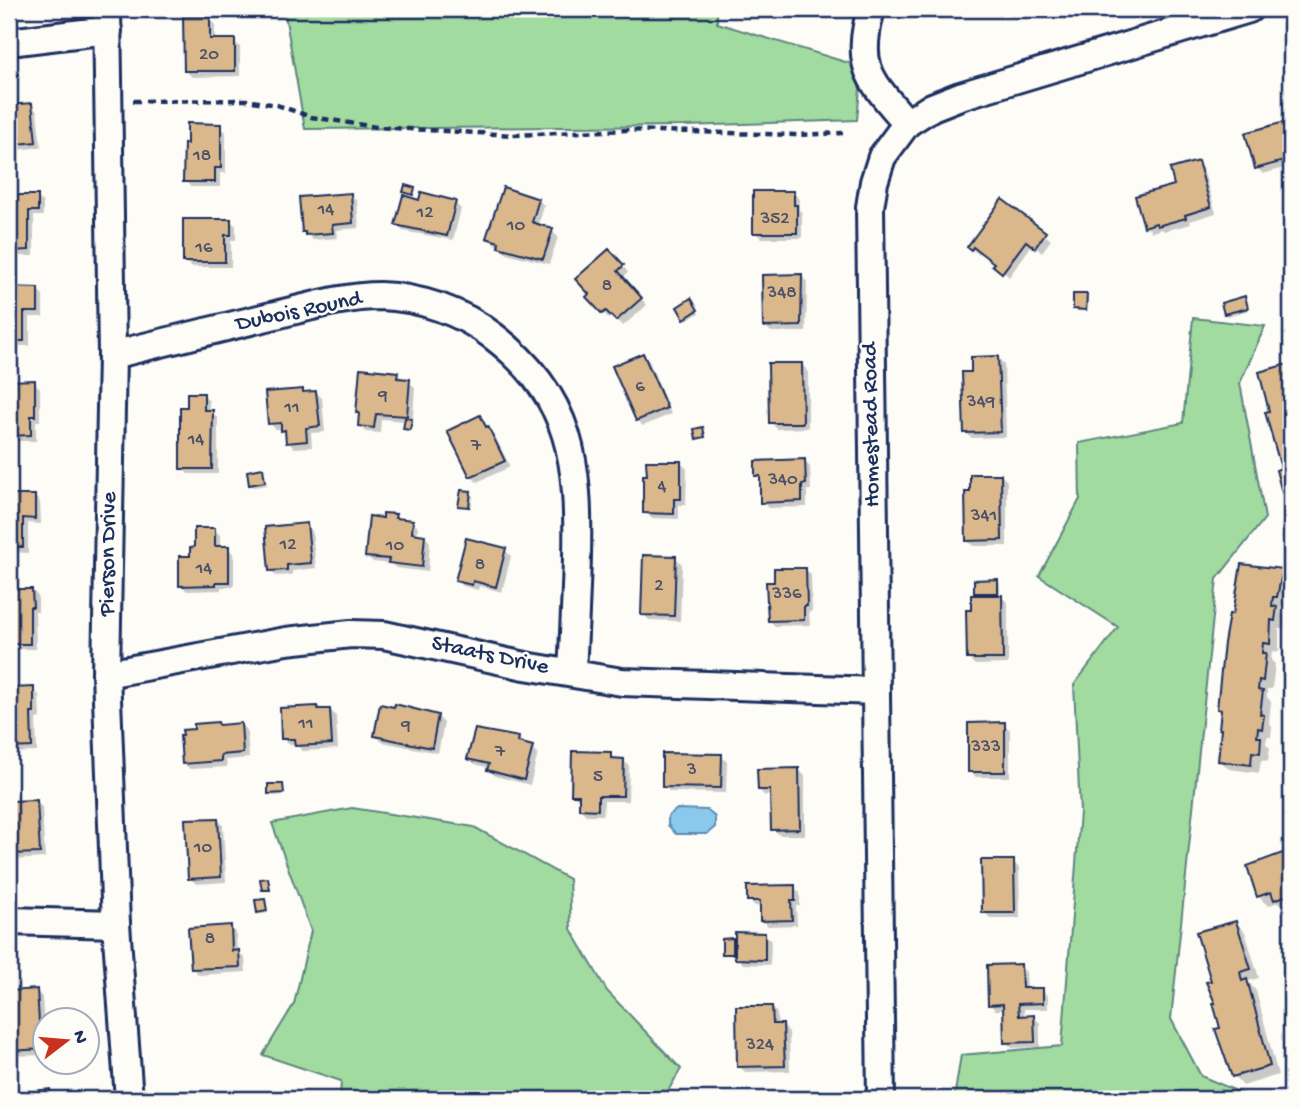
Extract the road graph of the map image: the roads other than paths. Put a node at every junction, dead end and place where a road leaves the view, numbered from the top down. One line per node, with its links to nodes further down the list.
1 (1249, 9): 5 (street, Homestead Road)
2 (108, 19): 4 (street); 6 (street, Pierson Drive)
3 (869, 19): 5 (street)
4 (9, 42)
5 (907, 123): 9 (street, Homestead Road)
6 (112, 355): 7 (street, Dubois Round); 8 (street, Pierson Drive)
7 (572, 673): 8 (street, Staats Drive); 9 (street, Staats Drive)
8 (107, 674): 11 (street, Pierson Drive)
9 (876, 691): 13 (street, Homestead Road)
10 (9, 921): 11 (street)
11 (116, 923): 12 (street, Pierson Drive)
12 (129, 1099)
13 (881, 1099)

